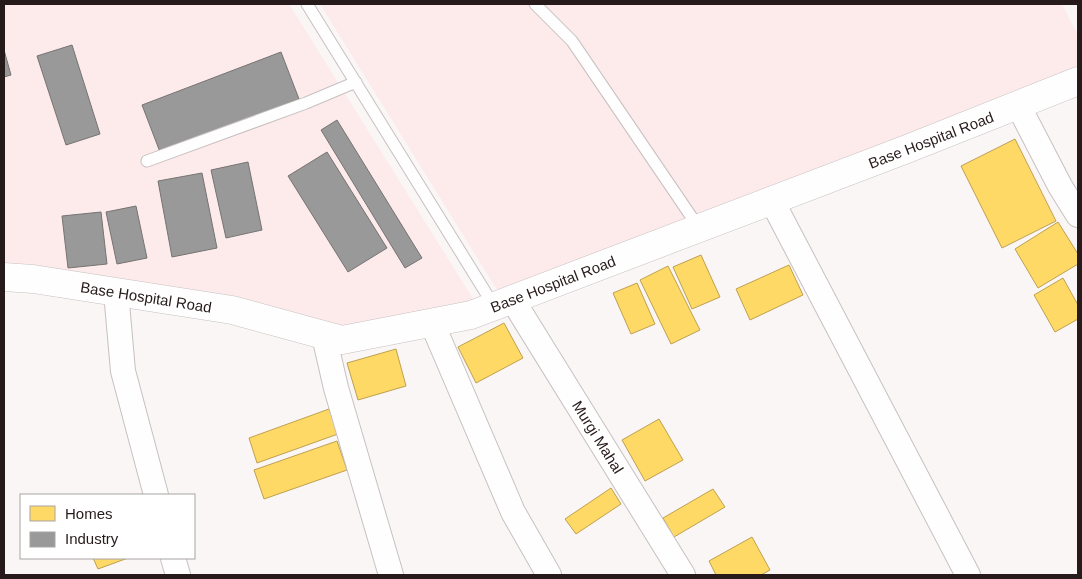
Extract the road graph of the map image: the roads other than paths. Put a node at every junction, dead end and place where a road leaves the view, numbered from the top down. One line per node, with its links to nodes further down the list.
1 (307, 4): 4 (lane)
2 (535, 4): 9 (lane)
3 (1078, 81): 5 (street, Base Hospital Road)
4 (356, 82): 6 (lane); 12 (lane)
5 (1018, 105): 7 (street, Base Hospital Road); 8 (street)
6 (147, 161)
7 (772, 201): 9 (street, Base Hospital Road); 21 (street)
8 (1078, 215)
9 (700, 229): 12 (street, Base Hospital Road)
10 (4, 277): 11 (street, Base Hospital Road)
11 (116, 292): 14 (street, Base Hospital Road); 15 (street)
12 (503, 303): 13 (street, Base Hospital Road); 20 (street, Murgi Mahal)
13 (432, 323): 14 (street, Base Hospital Road); 19 (street)
14 (324, 336): 18 (street)
15 (156, 494)
16 (173, 559): 17 (street)
17 (178, 575)
18 (391, 575)
19 (548, 575)
20 (683, 575)
21 (968, 575)

